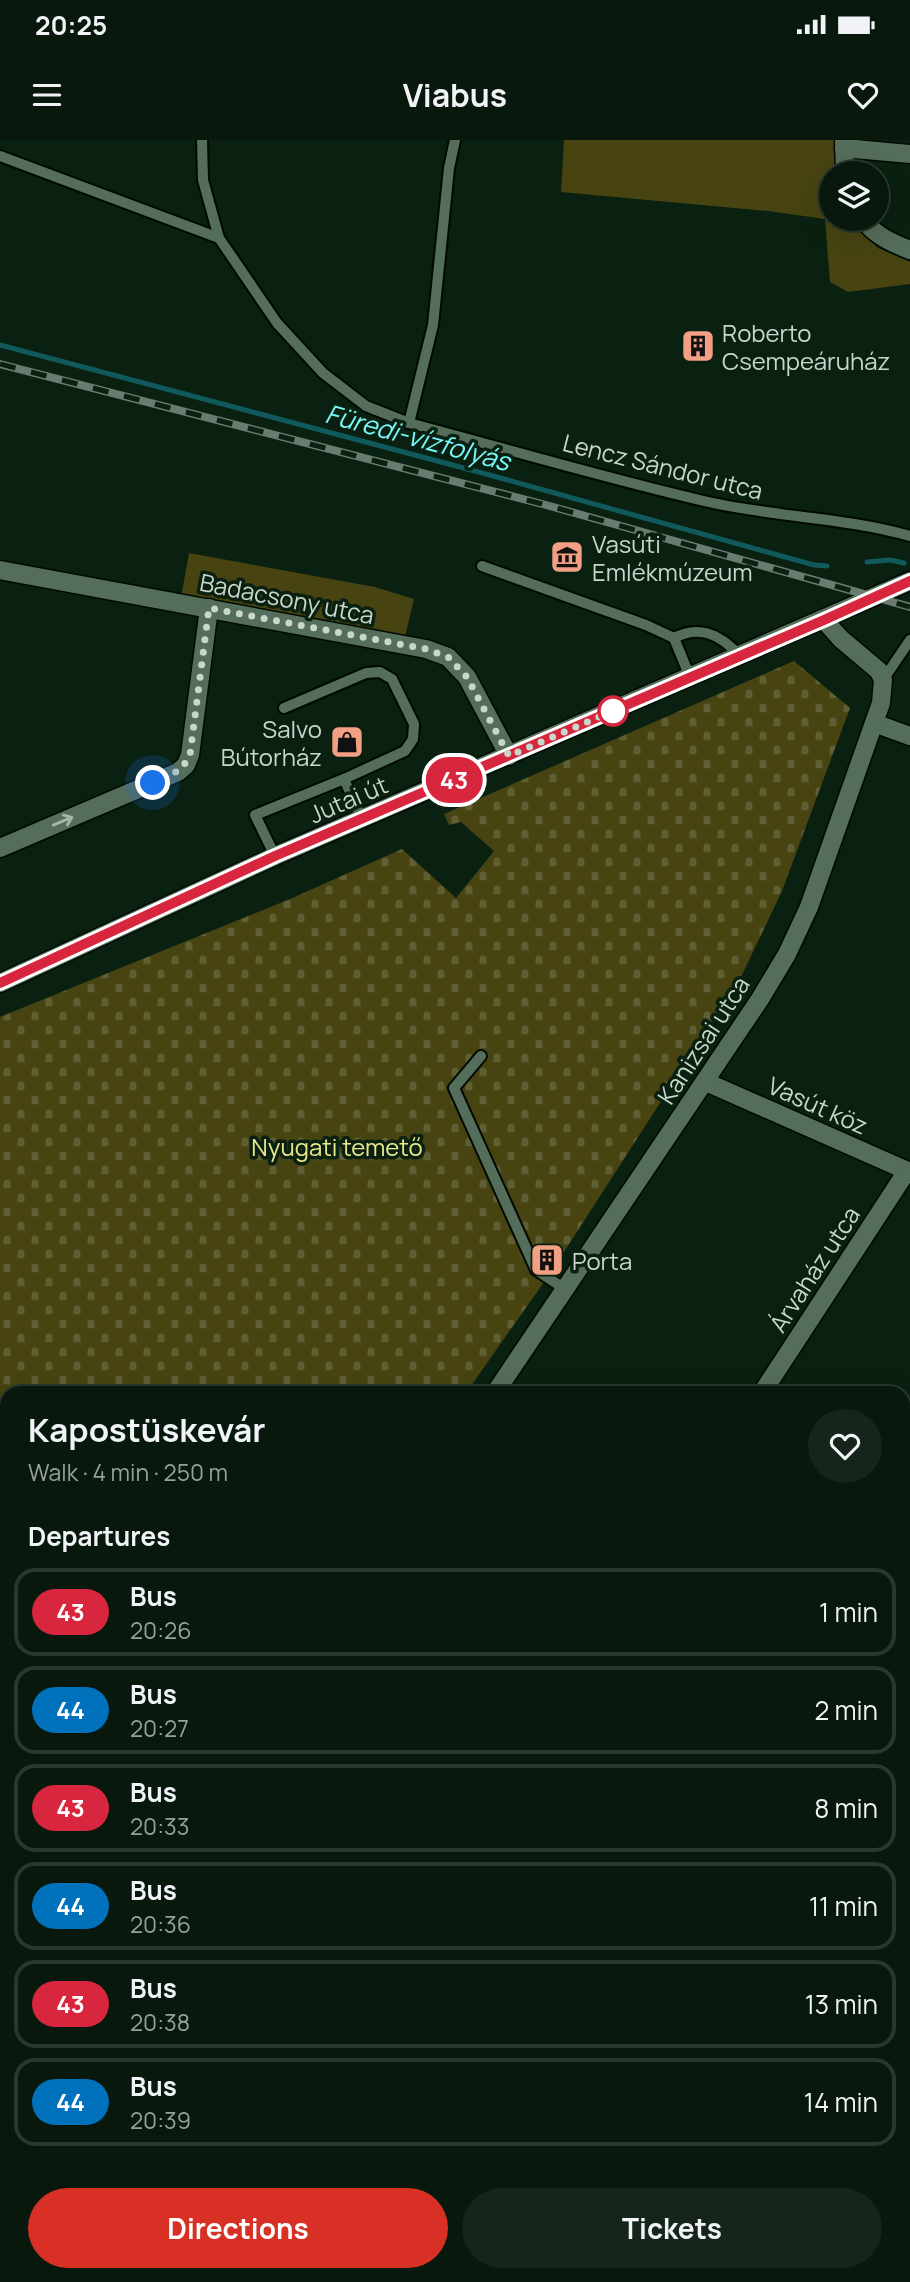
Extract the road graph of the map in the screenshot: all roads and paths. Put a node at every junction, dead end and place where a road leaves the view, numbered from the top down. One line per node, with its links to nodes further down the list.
1 (202, 140): 7 (lane, Lencz Sándor utca)
2 (455, 140): 9 (lane)
3 (844, 144): 4 (street)
4 (910, 154)
5 (0, 156): 7 (lane)
6 (875, 231): 8 (street)
7 (219, 237): 9 (lane, Lencz Sándor utca)
8 (910, 250)
9 (409, 423): 10 (lane, Lencz Sándor utca)
10 (910, 536)
11 (482, 566): 16 (lane)
12 (0, 570): 14 (street, Badacsony utca)
13 (910, 581): 15 (street, Jutai út)
14 (209, 608): 24 (street, Badacsony utca); 27 (street, one-way to 14)
15 (824, 620): 18 (street, Jutai út); 20 (street)
16 (674, 638): 18 (lane); 19 (lane)
17 (910, 639): 20 (lane, Kanizsai utca)
18 (740, 656): 19 (street, Jutai út)
19 (690, 677): 24 (street, Jutai út)
20 (883, 680): 22 (street, Kanizsai utca)
21 (284, 708): 25 (lane)
22 (874, 723): 23 (street); 31 (street, Kanizsai utca)
23 (910, 736)
24 (509, 756): 26 (street, Jutai út)
25 (344, 779): 26 (lane); 28 (lane)
26 (362, 819): 28 (street, Jutai út)
27 (0, 848)
28 (275, 856): 29 (street, Jutai út)
29 (0, 983)
30 (481, 1056): 33 (lane)
31 (706, 1082): 32 (street, Vasút köz); 33 (street, Kanizsai utca)
32 (909, 1172): 35 (street, Árvaház utca)
33 (565, 1289): 34 (street, Kanizsai utca)
34 (500, 1386)
35 (767, 1386)

